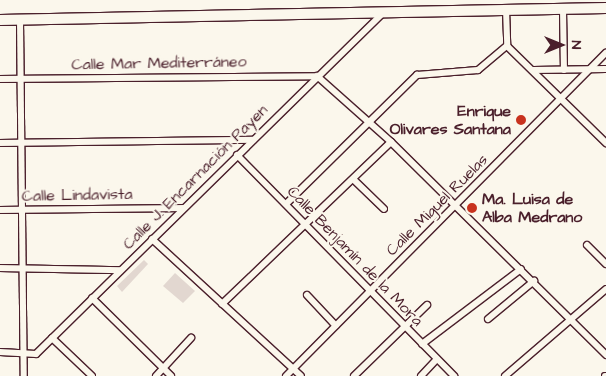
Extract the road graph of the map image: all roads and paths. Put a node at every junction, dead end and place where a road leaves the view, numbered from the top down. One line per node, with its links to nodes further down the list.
1 (606, 8): 3 (main road)
2 (506, 9): 3 (main road); 4 (main road); 7 (street)
3 (563, 9): 12 (street)
4 (384, 12): 6 (main road); 13 (street, Calle J. Encarnación Payen)
5 (0, 20): 6 (main road)
6 (20, 20): 15 (street)
7 (507, 46): 11 (street); 17 (street)
8 (606, 53): 9 (street, Calle Miguel Ruelas)
9 (589, 69): 10 (street); 12 (street); 16 (street, Calle Miguel Ruelas)
10 (606, 69)
11 (533, 70): 12 (street); 16 (street)
12 (564, 70)
13 (318, 76): 15 (street, Calle Mar Mediterráneo); 17 (street); 18 (street, Calle J. Encarnación Payen)
14 (0, 79): 15 (street, Calle Mar Mediterráneo)
15 (21, 79): 21 (street)
16 (562, 99): 22 (street); 26 (street, Calle Miguel Ruelas)
17 (370, 121): 19 (street); 25 (street)
18 (253, 140): 21 (street); 23 (street, Calle J. Encarnación Payen)
19 (392, 142): 24 (street); 26 (street)
20 (0, 143): 21 (street)
21 (21, 143): 28 (street)
22 (606, 143)
23 (237, 155): 25 (street, Calle Benjamín de la Mora); 27 (street, Calle J. Encarnación Payen)
24 (353, 179): 29 (street); 31 (street)
25 (286, 204): 31 (street, Calle Benjamín de la Mora)
26 (456, 204): 37 (street); 41 (street, Calle Miguel Ruelas)
27 (183, 208): 28 (street, Calle Lindavista); 32 (street, Calle J. Encarnación Payen)
28 (22, 209): 30 (street, Calle Lindavista); 36 (street)
29 (384, 209)
30 (0, 210)
31 (305, 225): 41 (street, Calle Benjamín de la Mora); 44 (street)
32 (152, 239): 38 (street, Calle J. Encarnación Payen); 44 (street)
33 (586, 245): 34 (street)
34 (606, 264)
35 (0, 268): 36 (street)
36 (22, 268): 38 (street); 54 (street)
37 (521, 269): 39 (street); 52 (street)
38 (120, 270): 43 (street, Calle J. Encarnación Payen)
39 (534, 281): 46 (street); 47 (street)
40 (606, 289): 47 (street)
41 (370, 292): 48 (street, Calle Miguel Ruelas); 49 (street, Calle Benjamín de la Mora)
42 (308, 295): 48 (street)
43 (92, 298): 50 (street, Calle J. Encarnación Payen); 57 (street)
44 (222, 304): 58 (street)
45 (427, 305): 49 (street)
46 (488, 319)
47 (571, 319): 55 (street); 68 (street)
48 (336, 326): 58 (street, Calle Miguel Ruelas)
49 (404, 326): 52 (street, Calle Benjamín de la Mora); 65 (street)
50 (52, 338): 54 (street, Calle J. Encarnación Payen); 60 (street)
51 (192, 338): 57 (street)
52 (422, 344): 56 (street, Calle Benjamín de la Mora)
53 (0, 352): 54 (street)
54 (24, 353): 59 (street)
55 (606, 355)
56 (437, 359): 66 (street); 67 (street, Calle Benjamín de la Mora)
57 (163, 368): 61 (street); 62 (street)
58 (293, 369): 63 (street, Calle Miguel Ruelas); 64 (street)
59 (24, 376)
60 (92, 376)
61 (156, 376)
62 (171, 376)
63 (286, 376)
64 (301, 376)
65 (354, 376)
66 (421, 376)
67 (454, 376)
68 (505, 376)

